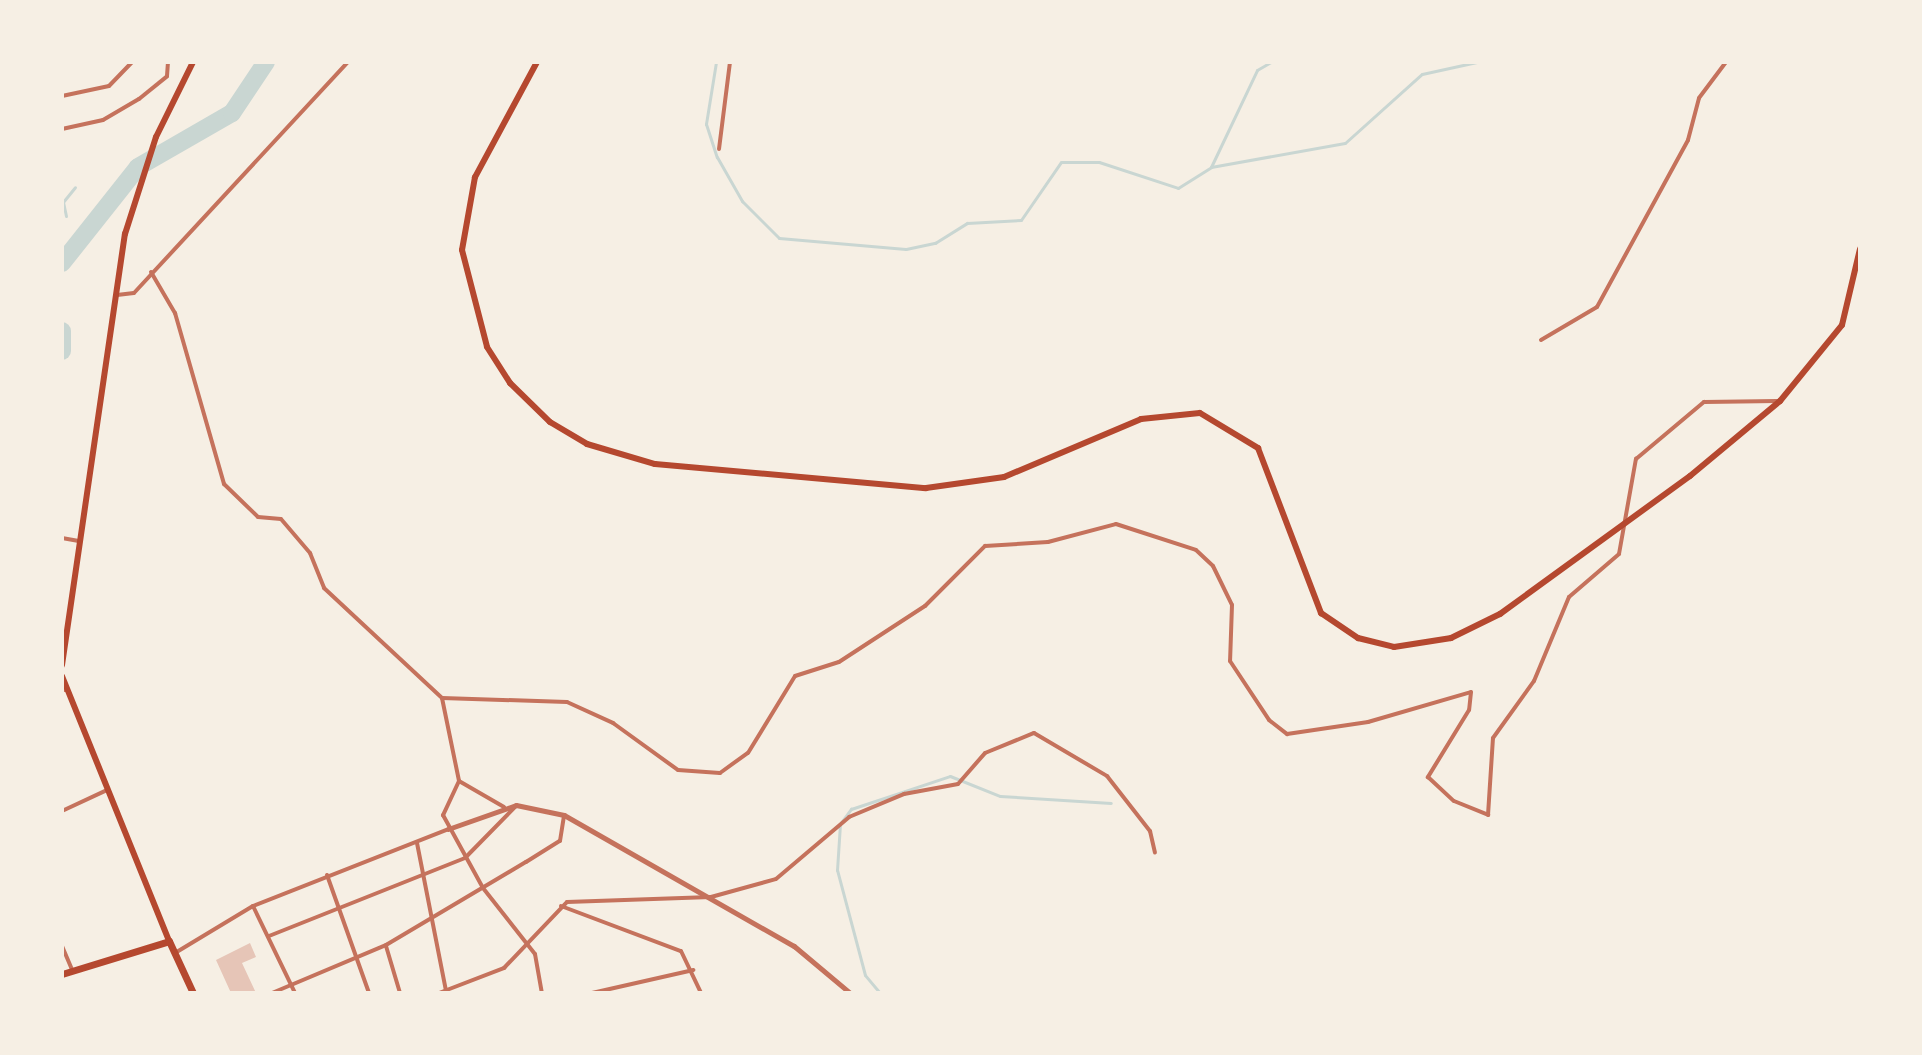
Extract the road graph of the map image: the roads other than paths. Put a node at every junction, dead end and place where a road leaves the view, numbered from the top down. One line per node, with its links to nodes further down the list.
1 (132, 62): 8 (street)
2 (168, 62): 9 (street)
3 (193, 62): 13 (main road)
4 (348, 62): 12 (street)
5 (537, 62): 15 (main road)
6 (730, 62): 10 (street)
7 (1726, 62): 14 (street)
8 (62, 96)
9 (62, 129)
10 (719, 149)
11 (1860, 249): 15 (main road)
12 (151, 272): 13 (street); 21 (street)
13 (114, 295): 17 (main road)
14 (1541, 340)
15 (1780, 401): 21 (street)
16 (62, 538): 17 (street)
17 (80, 541): 18 (main road)
18 (62, 665)
19 (62, 676): 20 (main road)
20 (63, 689): 23 (main road)
21 (442, 698): 22 (street)
22 (459, 781): 25 (street); 28 (street)
23 (107, 790): 26 (street); 41 (main road)
24 (516, 805): 25 (street); 27 (street); 31 (street)
25 (504, 807): 28 (street)
26 (62, 811)
27 (564, 815): 34 (street); 35 (street)
28 (448, 829): 29 (street); 31 (street)
29 (416, 842): 32 (street); 33 (street)
30 (1155, 852): 35 (street)
31 (465, 858): 33 (street); 34 (street)
32 (327, 875): 36 (street); 38 (street)
33 (428, 876): 38 (street); 39 (street)
34 (483, 888): 39 (street); 42 (street)
35 (711, 897): 37 (street); 61 (street)
36 (253, 906): 40 (street); 45 (street)
37 (561, 906): 42 (street); 48 (street)
38 (340, 907): 40 (street); 46 (street)
39 (431, 916): 43 (street); 51 (street)
40 (269, 936): 50 (street)
41 (169, 941): 45 (main road); 47 (main road)
42 (528, 944): 51 (street); 58 (street)
43 (386, 945): 46 (street); 56 (street)
44 (62, 946): 47 (street)
45 (175, 953): 52 (main road)
46 (359, 958): 50 (street); 55 (street)
47 (72, 970): 49 (main road)
48 (693, 970): 59 (street); 60 (street)
49 (62, 974)
50 (292, 985): 53 (street); 54 (street)
51 (446, 992): 57 (street)
52 (193, 993)
53 (272, 993)
54 (295, 993)
55 (369, 993)
56 (400, 993)
57 (439, 993)
58 (542, 993)
59 (592, 993)
60 (701, 993)
61 (850, 993)

